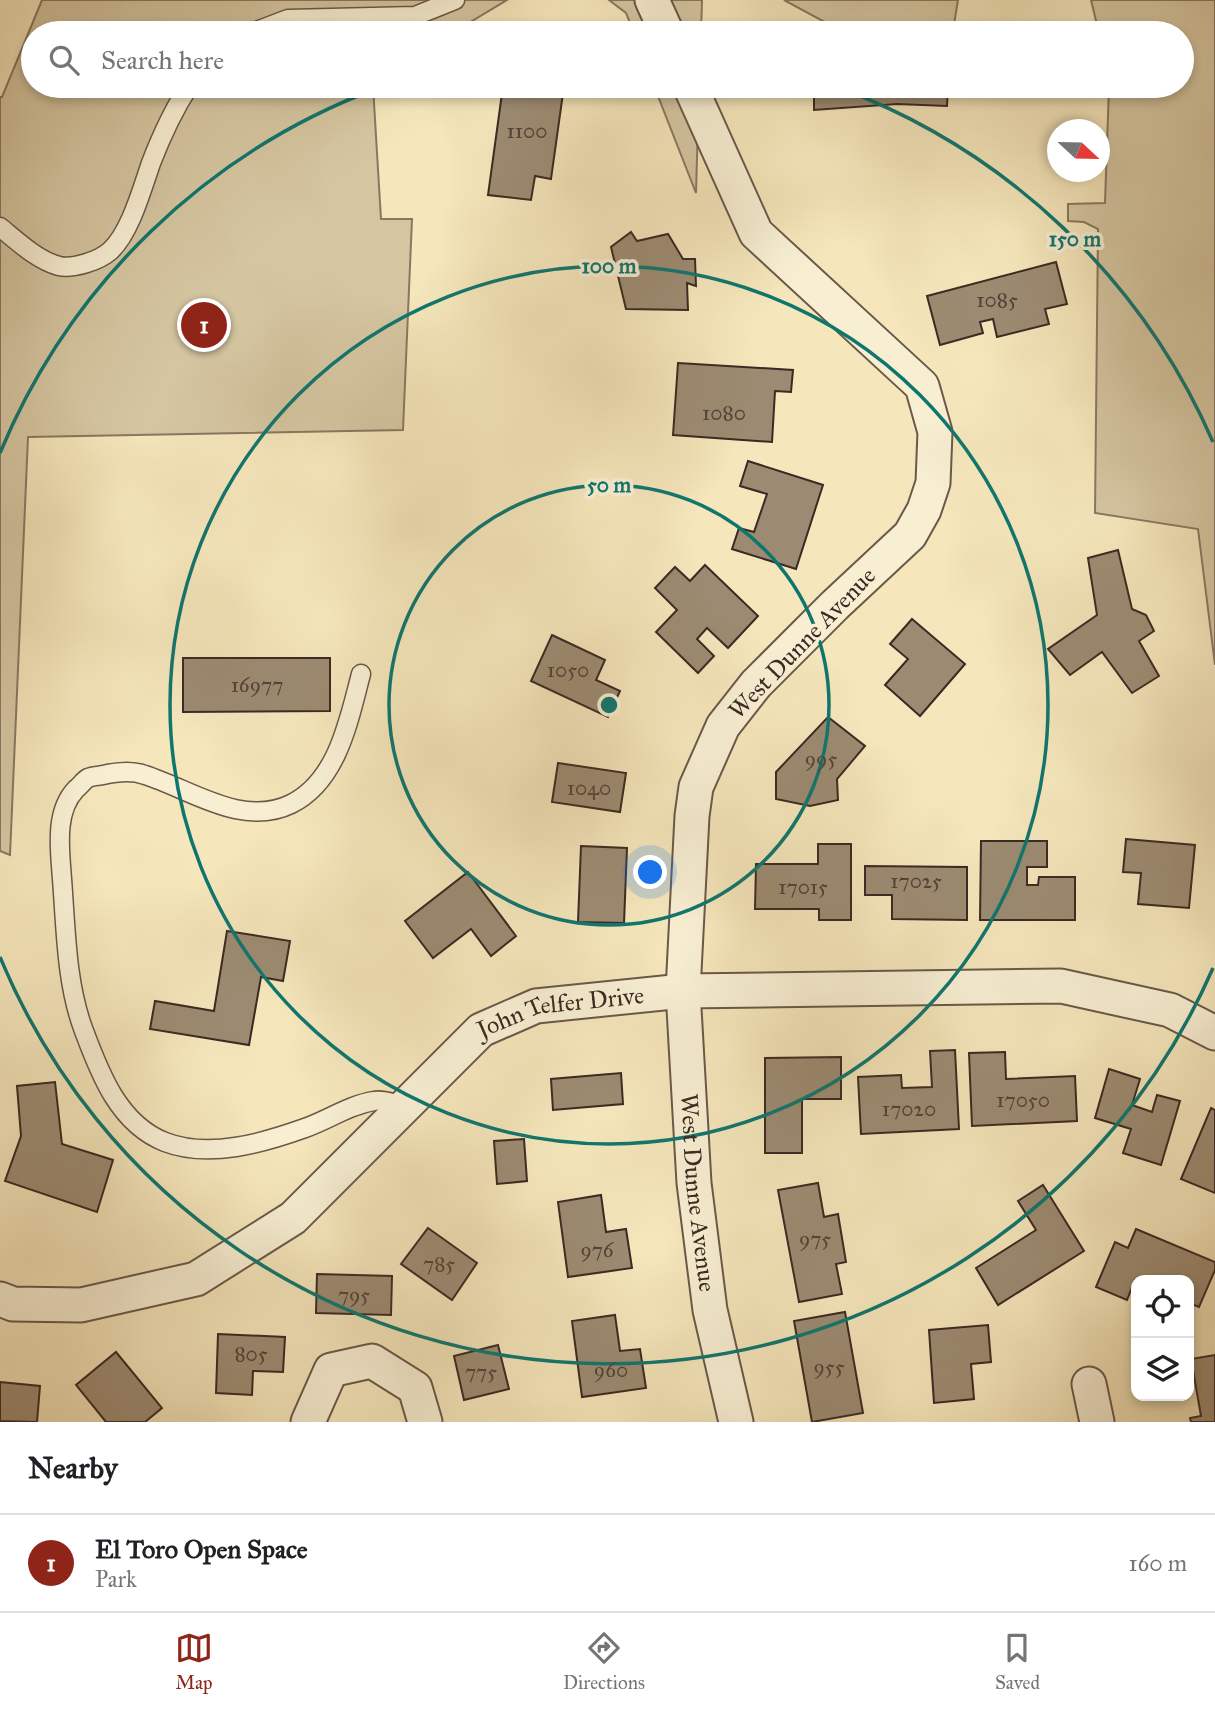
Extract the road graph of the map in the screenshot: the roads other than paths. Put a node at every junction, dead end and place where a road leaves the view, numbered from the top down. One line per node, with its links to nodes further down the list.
1 (456, 0): 3 (lane)
2 (652, 0): 4 (street)
3 (283, 21)
4 (662, 21)
5 (182, 98): 7 (lane)
6 (695, 98): 9 (street, West Dunne Avenue)
7 (0, 228)
8 (361, 674): 11 (lane)
9 (683, 991): 10 (street, John Telfer Drive); 11 (street, John Telfer Drive); 16 (street, West Dunne Avenue)
10 (1215, 1032)
11 (405, 1106): 12 (street, John Telfer Drive)
12 (0, 1299)
13 (1089, 1384): 17 (street)
14 (308, 1422): 15 (street)
15 (425, 1422)
16 (736, 1422)
17 (1097, 1422)

